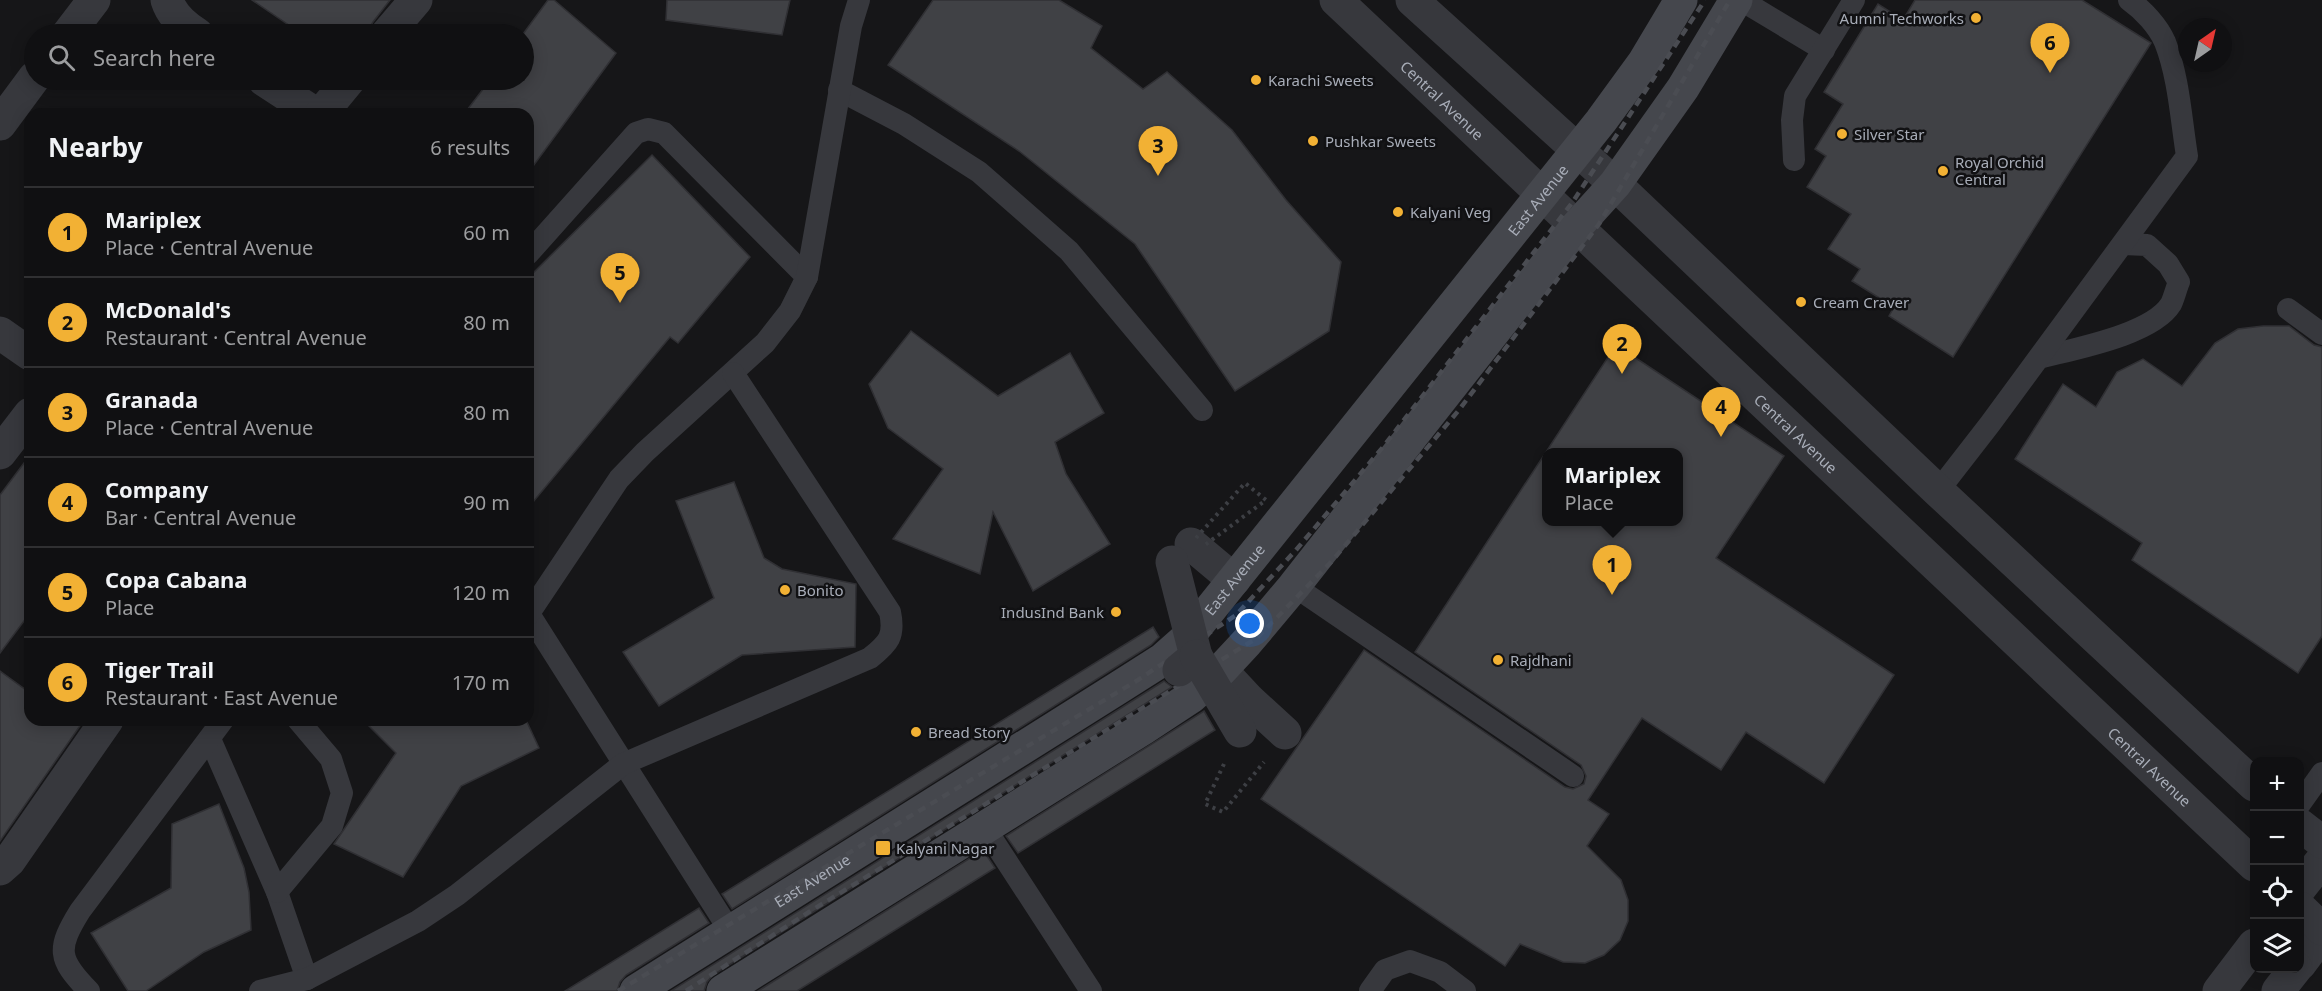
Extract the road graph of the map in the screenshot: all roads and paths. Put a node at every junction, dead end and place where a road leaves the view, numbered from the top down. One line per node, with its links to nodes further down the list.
1 (94, 0): 12 (street)
2 (167, 0): 13 (street)
3 (416, 0): 14 (street)
4 (859, 0): 19 (lane)
5 (1336, 0): 26 (street, Central Avenue)
6 (1681, 0): 23 (main road, East Avenue)
7 (1736, 0): 25 (main road)
8 (1741, 0): 15 (lane)
9 (1854, 0): 15 (lane)
10 (2129, 0): 28 (lane)
11 (1414, 1): 23 (street)
12 (76, 24)
13 (181, 24)
14 (396, 24)
15 (1824, 50): 24 (lane)
16 (25, 90): 22 (street)
17 (279, 90): 20 (street)
18 (341, 90): 21 (street)
19 (839, 90): 30 (lane); 37 (lane)
20 (307, 108)
21 (326, 108)
22 (0, 124)
23 (1577, 151): 25 (street); 26 (main road, East Avenue)
24 (1794, 160)
25 (1615, 184): 27 (main road); 40 (street)
26 (1543, 193): 27 (street, Central Avenue); 42 (main road, East Avenue)
27 (1577, 226): 43 (main road); 61 (street, Central Avenue)
28 (2123, 244): 35 (lane); 35 (lane)
29 (534, 247): 30 (lane)
30 (807, 277): 36 (lane)
31 (2288, 309): 33 (lane)
32 (0, 333): 34 (street)
33 (2322, 334)
34 (24, 350)
35 (2039, 358): 40 (lane)
36 (733, 373): 44 (lane); 52 (lane)
37 (1202, 410)
38 (24, 421): 39 (street)
39 (2, 447)
40 (1938, 490): 55 (street)
41 (1174, 555): 41 (path, bridge); 42 (street); 46 (street, bridge)
42 (1234, 580): 67 (main road, East Avenue)
43 (1294, 586): 46 (main road); 54 (lane)
44 (534, 606)
45 (534, 624): 52 (lane)
46 (1199, 665): 47 (street, bridge); 57 (main road)
47 (1266, 720): 47 (path)
48 (103, 726): 62 (street)
49 (219, 726): 51 (lane)
50 (303, 726): 64 (lane)
51 (210, 739): 64 (lane); 73 (lane)
52 (623, 764): 67 (lane); 72 (lane)
53 (2322, 773): 56 (lane)
54 (1573, 776)
55 (2250, 781)
56 (2304, 798)
57 (985, 828): 76 (main road); 77 (lane)
58 (2304, 828): 59 (street)
59 (2322, 842)
60 (2322, 860): 63 (street)
61 (2250, 861)
62 (0, 869)
63 (2304, 883)
64 (277, 891): 72 (lane)
65 (2304, 912): 66 (street)
66 (2322, 929)
67 (730, 932): 75 (main road, East Avenue)
68 (2322, 934): 70 (street)
69 (2250, 950): 80 (street)
70 (2304, 959)
71 (2293, 973): 81 (street)
72 (307, 979): 74 (lane)
73 (89, 991)
74 (260, 991)
75 (636, 991)
76 (723, 991)
77 (1091, 991)
78 (1370, 991): 79 (lane)
79 (1465, 991)
80 (2219, 991)
81 (2278, 991)

